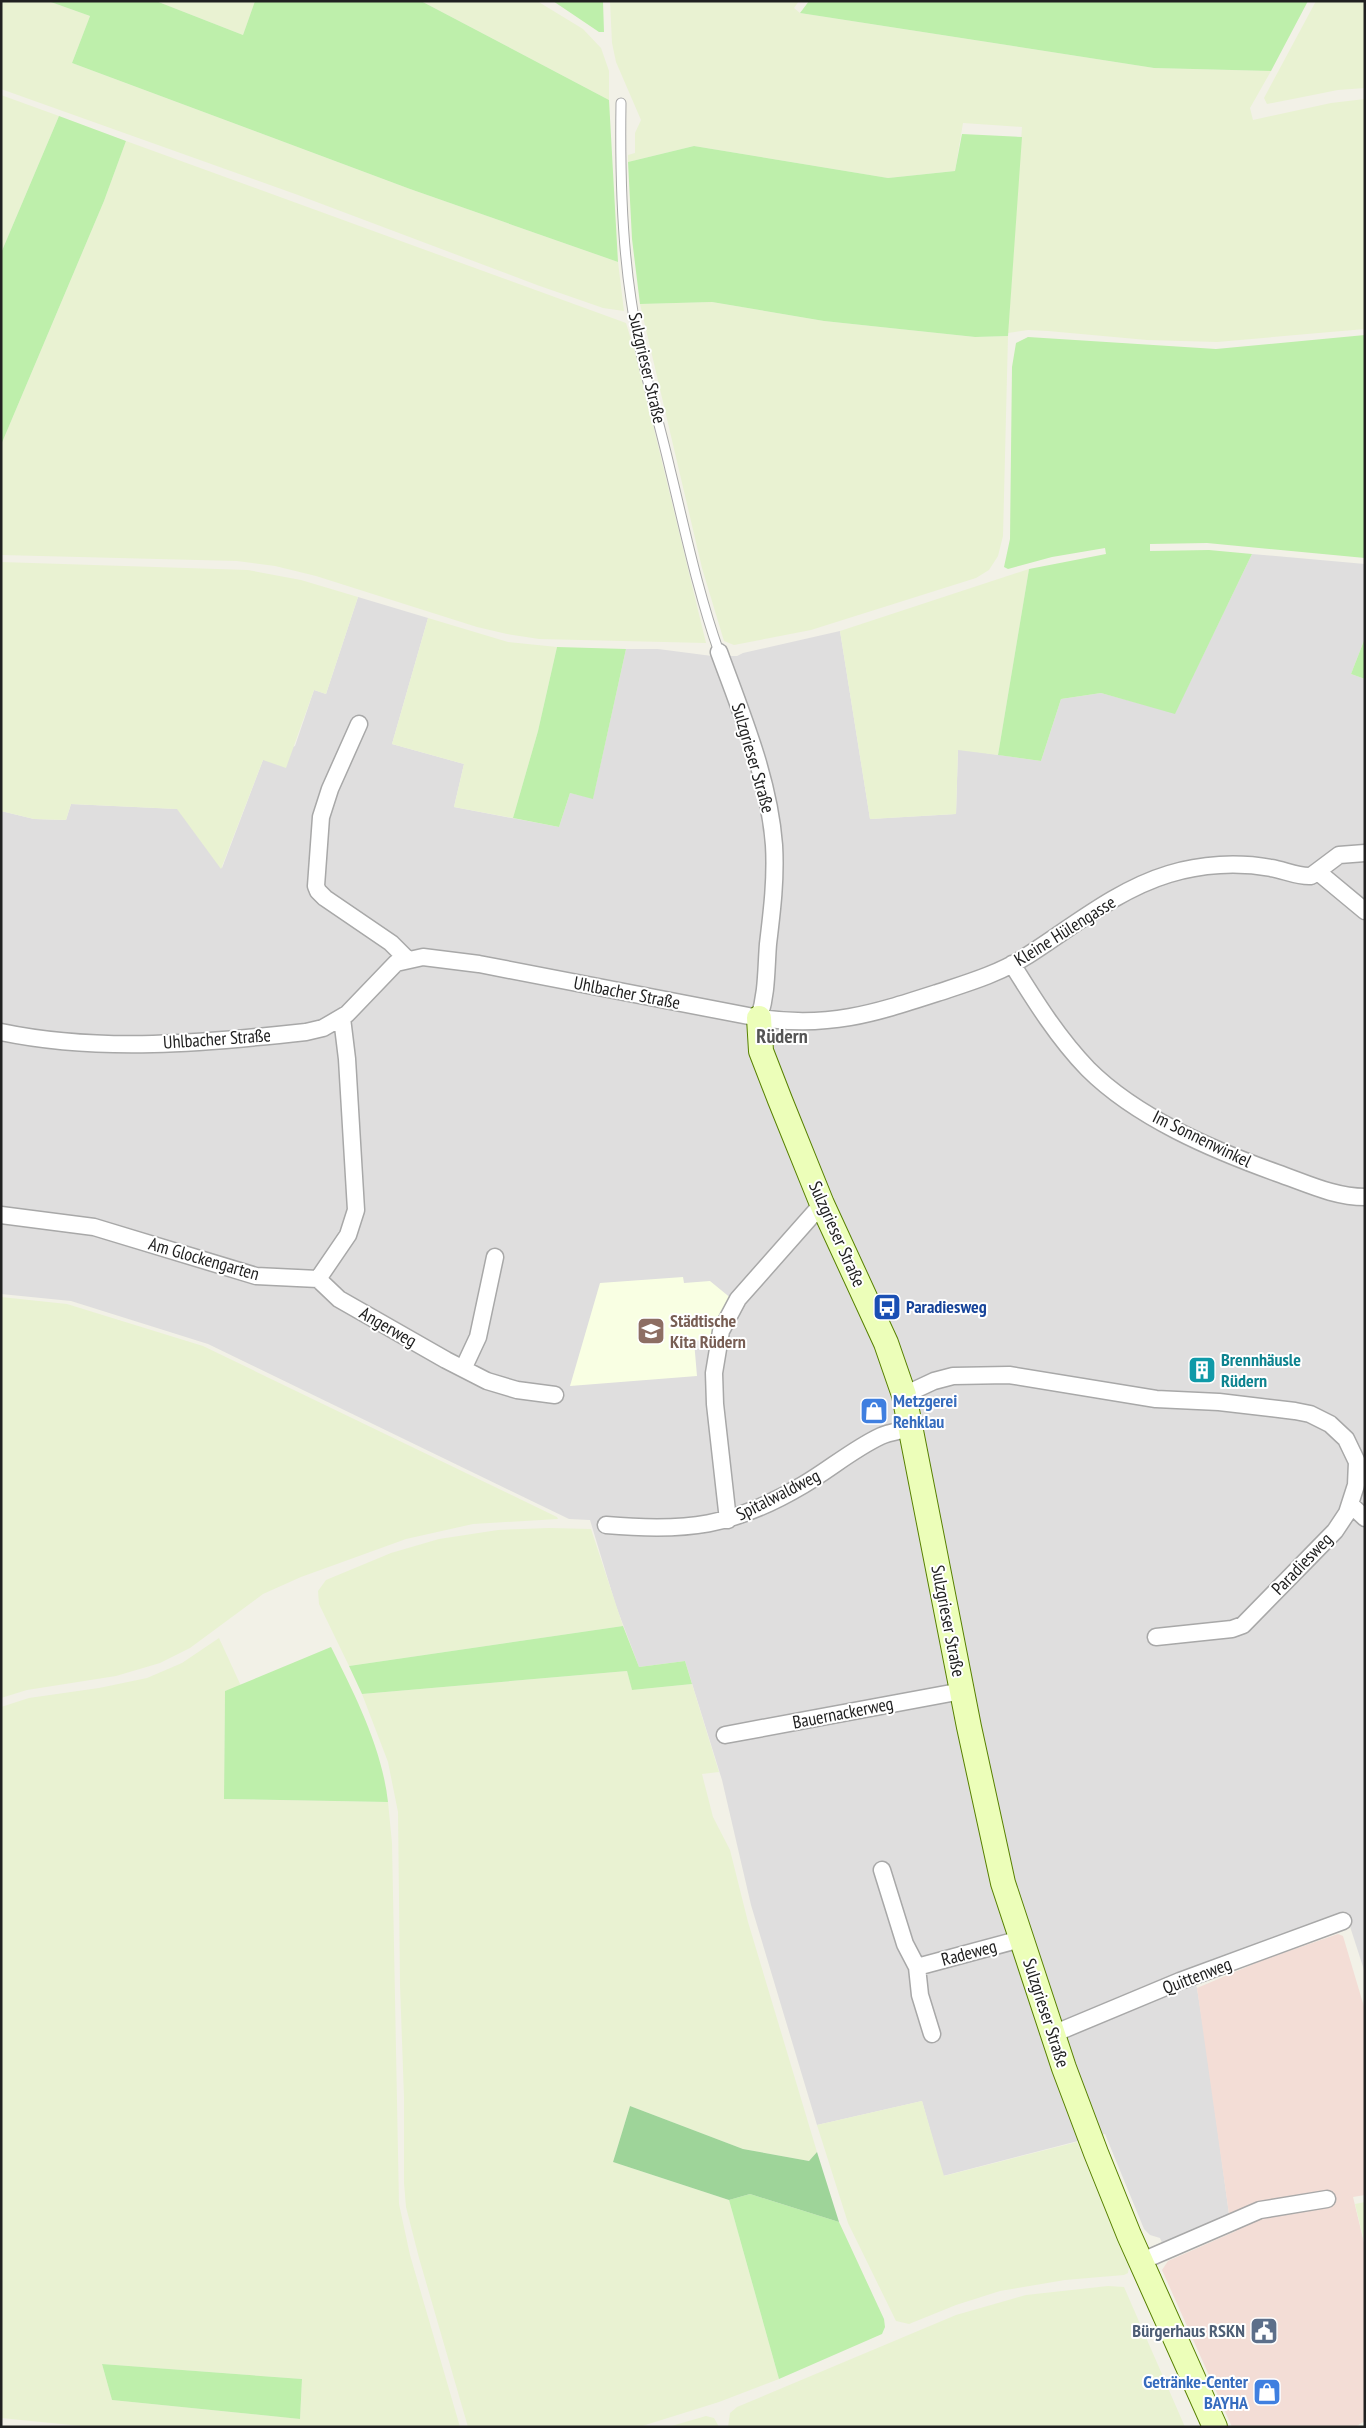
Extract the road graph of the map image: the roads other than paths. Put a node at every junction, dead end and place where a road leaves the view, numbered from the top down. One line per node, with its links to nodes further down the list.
1 (621, 103): 2 (lane, Sulzgrieser Straße)
2 (720, 652): 10 (street, Sulzgrieser Straße)
3 (359, 724): 7 (street)
4 (1365, 853): 5 (street)
5 (1318, 872): 6 (street); 8 (street, Kleine Hülengasse)
6 (1365, 911)
7 (406, 959): 9 (street, Uhlbacher Straße); 10 (street, Uhlbacher Straße)
8 (1012, 964): 10 (street, Kleine Hülengasse); 12 (street, Im Sonnenwinkel)
9 (342, 1018): 11 (street, Uhlbacher Straße); 16 (street)
10 (759, 1018): 13 (street, Sulzgrieser Straße)
11 (1, 1032)
12 (1365, 1197)
13 (822, 1204): 19 (street, Sulzgrieser Straße); 23 (street)
14 (1, 1215): 16 (street, Am Glockengarten)
15 (495, 1257): 17 (street)
16 (318, 1278): 17 (street, Angerweg)
17 (464, 1367): 18 (street, Angerweg)
18 (555, 1395)
19 (904, 1396): 20 (street, Sulzgrieser Straße); 21 (street, Paradiesweg)
20 (910, 1428): 23 (street, Spitalwaldweg); 26 (street, Sulzgrieser Straße)
21 (1350, 1504): 22 (street); 25 (street, Paradiesweg)
22 (1365, 1518)
23 (728, 1520): 24 (street, Spitalwaldweg)
24 (606, 1525)
25 (1156, 1638)
26 (962, 1691): 27 (street, Bauernackerweg); 30 (street, Sulzgrieser Straße)
27 (725, 1736)
28 (882, 1870): 31 (street, Radeweg)
29 (1342, 1921): 33 (street, Quittenweg)
30 (1022, 1939): 31 (street, Radeweg); 33 (street, Sulzgrieser Straße)
31 (917, 1967): 32 (street, Radeweg)
32 (932, 2034)
33 (1053, 2034): 35 (street, Sulzgrieser Straße)
34 (1327, 2198): 35 (street)
35 (1142, 2262): 36 (street, Sulzgrieser Straße)
36 (1215, 2427)

